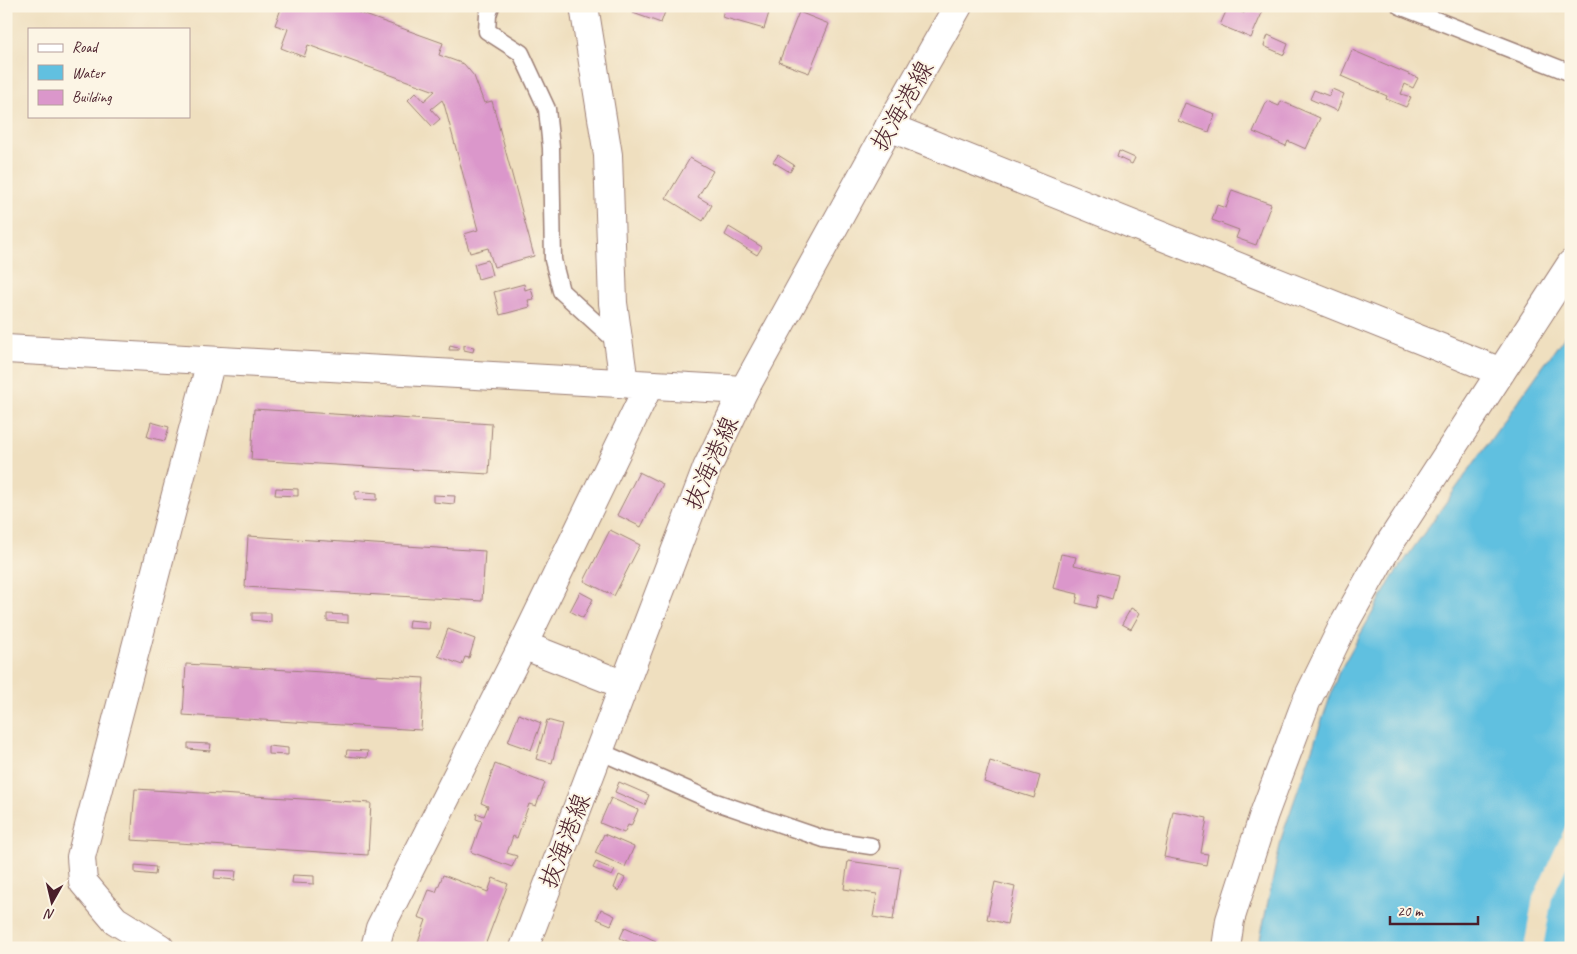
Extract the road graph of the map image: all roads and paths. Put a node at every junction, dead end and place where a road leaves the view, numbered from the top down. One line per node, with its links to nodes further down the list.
1 (491, 6): 8 (lane)
2 (584, 6): 8 (street)
3 (958, 6): 6 (street, 抜海港線)
4 (1400, 6): 5 (lane)
5 (1571, 73)
6 (889, 127): 11 (street); 13 (street, 抜海港線)
7 (1571, 264): 11 (street)
8 (618, 343): 12 (street)
9 (6, 349): 10 (street)
10 (211, 361): 12 (street); 18 (street)
11 (1501, 372): 21 (street)
12 (637, 384): 13 (street); 14 (street)
13 (744, 390): 15 (street, 抜海港線)
14 (524, 645): 15 (street); 19 (street)
15 (624, 685): 16 (street, 抜海港線)
16 (599, 751): 17 (lane); 20 (street, 抜海港線)
17 (871, 846)
18 (160, 948)
19 (375, 948)
20 (524, 948)
21 (1226, 948)

